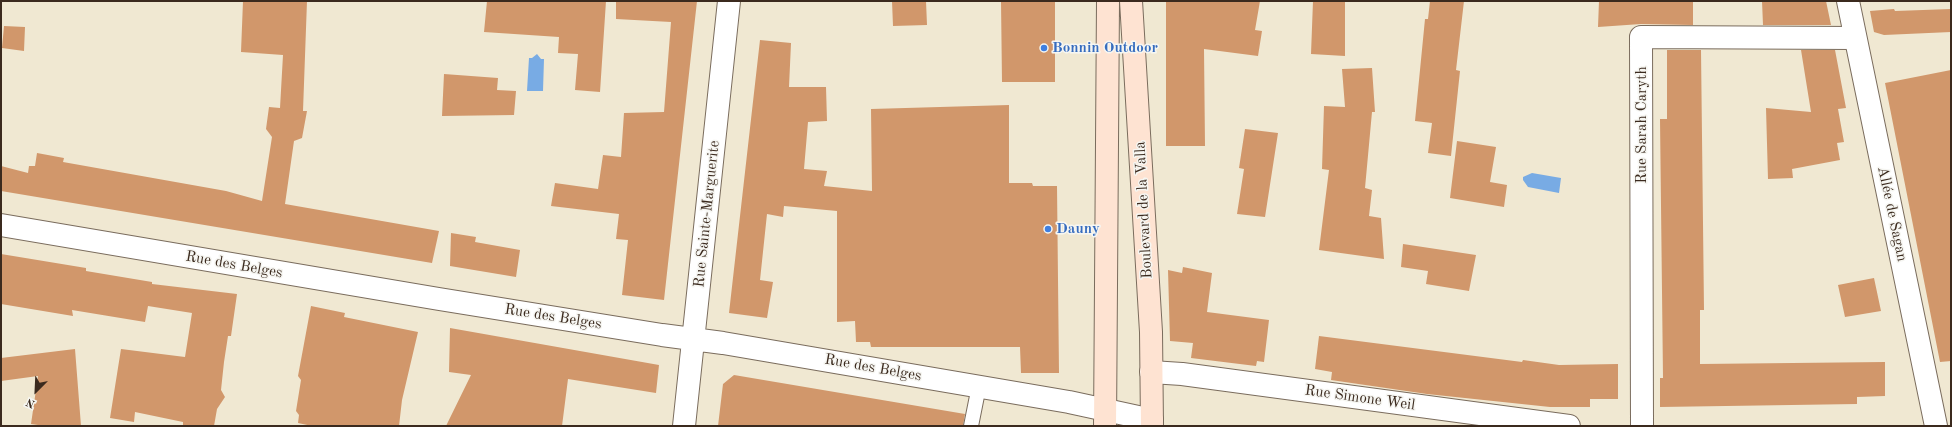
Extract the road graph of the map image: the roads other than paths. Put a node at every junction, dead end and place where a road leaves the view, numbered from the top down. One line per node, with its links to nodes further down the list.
1 (729, 1): 7 (street, Rue Sainte-Marguerite)
2 (1108, 1): 10 (main road)
3 (1131, 1): 8 (main road, Boulevard de la Valla)
4 (1848, 1): 5 (street, Allée de Sagan)
5 (1855, 38): 16 (street, Rue Sarah Caryth); 17 (street, Allée de Sagan)
6 (1, 224): 7 (street, Rue des Belges)
7 (694, 338): 9 (street, Rue des Belges); 13 (street, Rue Sainte-Marguerite)
8 (1151, 372): 11 (main road, Boulevard de la Valla); 12 (street, Rue Simone Weil)
9 (979, 386): 10 (street, Rue des Belges); 14 (lane)
10 (1105, 418): 11 (street, Boulevard de la Valla)
11 (1152, 423)
12 (1531, 423): 15 (street, Rue Simone Weil)
13 (684, 426)
14 (971, 426)
15 (1569, 426)
16 (1642, 426)
17 (1936, 426)

